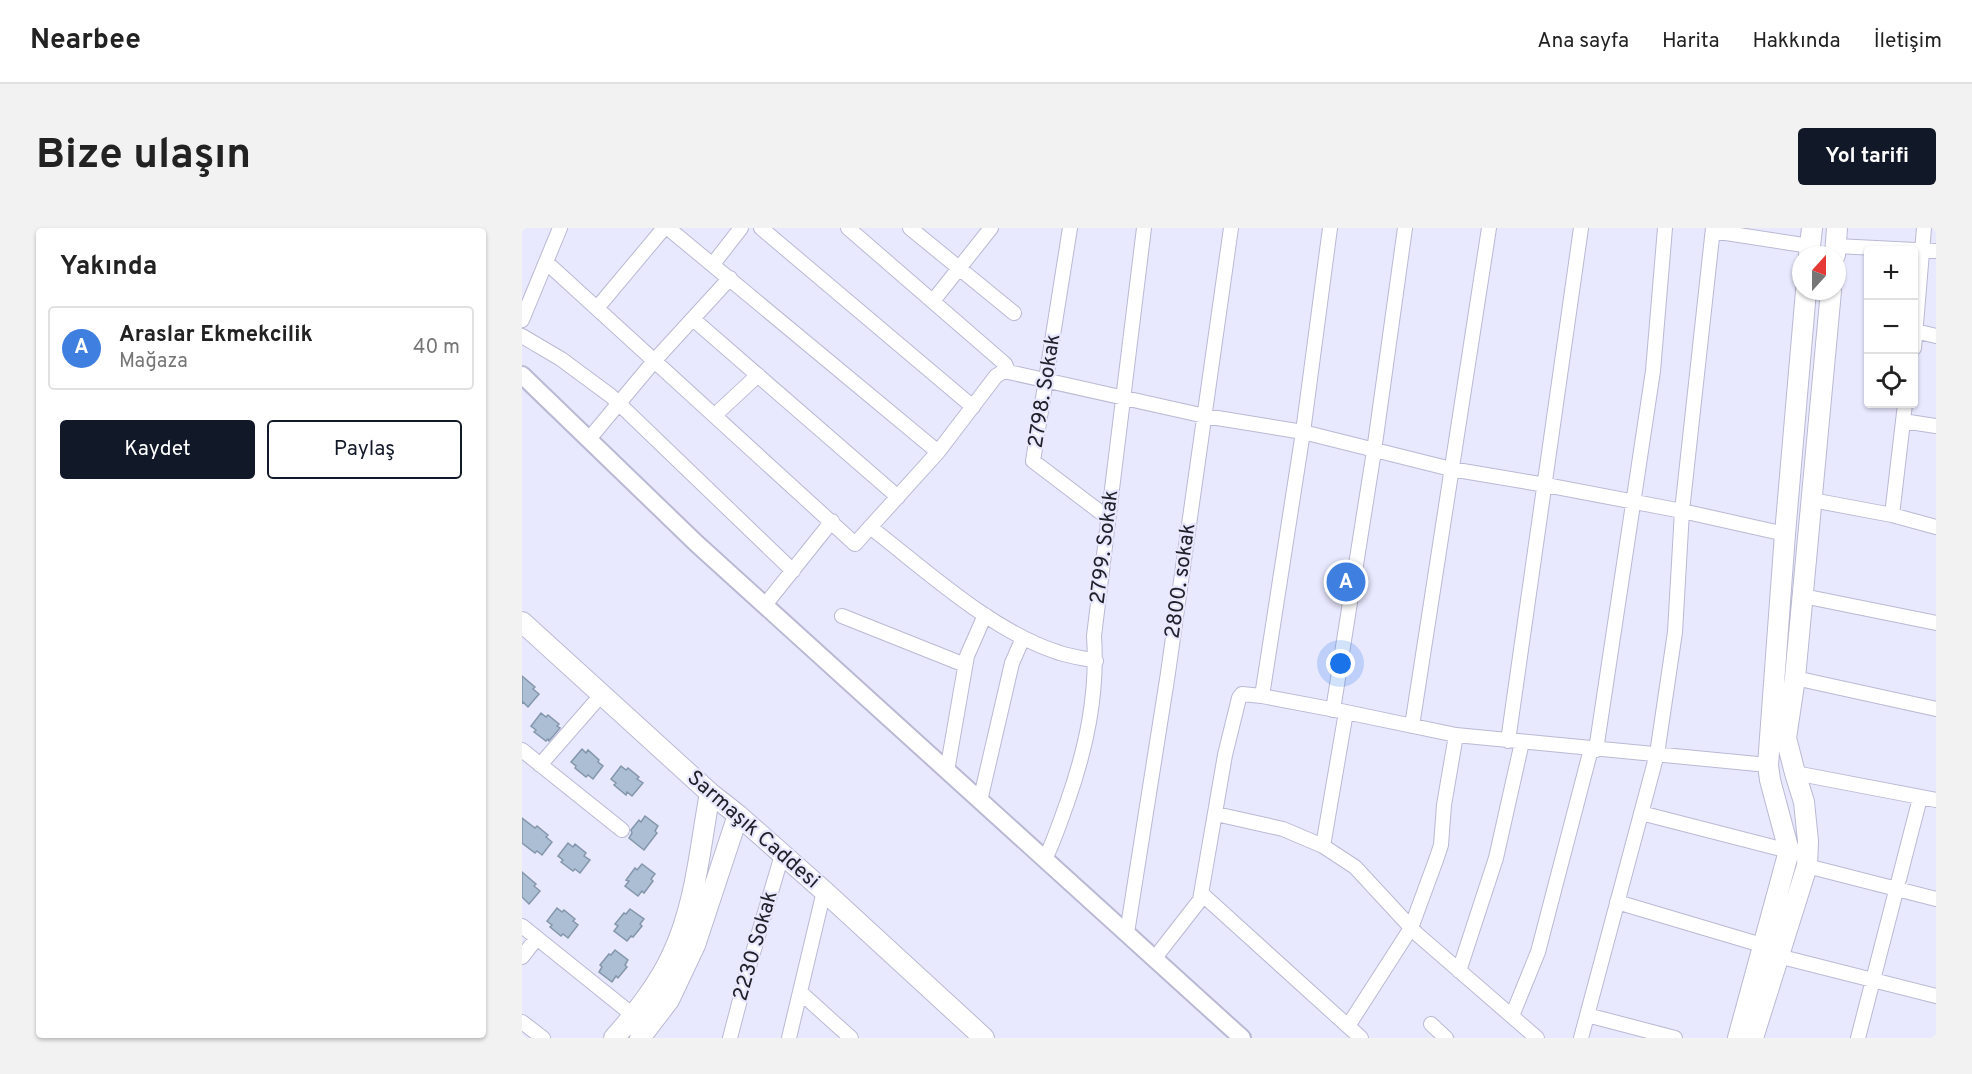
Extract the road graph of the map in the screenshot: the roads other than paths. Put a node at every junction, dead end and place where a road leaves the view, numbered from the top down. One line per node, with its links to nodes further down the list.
1 (560, 228): 21 (street)
2 (666, 228): 22 (street); 28 (street)
3 (741, 228): 22 (street)
4 (761, 228): 43 (street)
5 (848, 228): 27 (street)
6 (910, 228): 23 (street)
7 (991, 228): 23 (street)
8 (1070, 228): 40 (street, 2798. Sokak)
9 (1144, 228): 41 (street, 2799. Sokak)
10 (1231, 228): 46 (street, 2800. sokak)
11 (1330, 228): 49 (street)
12 (1405, 228): 52 (street)
13 (1489, 228): 53 (street)
14 (1581, 228): 54 (street)
15 (1665, 228): 57 (street)
16 (1924, 228): 20 (street)
17 (1713, 229): 18 (street); 58 (street)
18 (1811, 243)
19 (1836, 243): 20 (street)
20 (1929, 250): 30 (street)
21 (546, 262): 28 (street); 32 (street)
22 (713, 264): 24 (street)
23 (959, 268): 27 (street); 29 (street)
24 (730, 278): 31 (street); 51 (street)
25 (1805, 300): 64 (main road)
26 (1831, 300): 56 (main road)
27 (933, 301): 37 (street)
28 (597, 308): 36 (street)
29 (1014, 313)
30 (1918, 314)
31 (693, 319): 36 (street); 39 (street)
32 (522, 320)
33 (1918, 332): 35 (street)
34 (522, 336): 42 (street)
35 (1936, 336)
36 (655, 360): 42 (street); 45 (street)
37 (1008, 371): 40 (street); 43 (street)
38 (522, 375): 50 (street)
39 (758, 375): 45 (street); 55 (street)
40 (1047, 380): 41 (street); 60 (street, 2798. Sokak)
41 (1123, 397): 46 (street); 60 (street, 2799. Sokak)
42 (619, 404): 50 (street); 65 (street)
43 (973, 407): 51 (street)
44 (1905, 408): 47 (street)
45 (715, 415): 61 (street)
46 (1205, 416): 49 (street); 110 (street, 2800. sokak)
47 (1903, 421): 48 (street); 59 (street)
48 (1936, 426)
49 (1303, 432): 52 (street); 77 (street)
50 (589, 439): 67 (street)
51 (938, 452): 55 (street)
52 (1374, 452): 53 (street); 79 (street)
53 (1451, 470): 54 (street); 80 (street)
54 (1546, 485): 57 (street); 82 (street)
55 (898, 497): 62 (street)
56 (1812, 500): 59 (street); 66 (main road)
57 (1634, 502): 58 (street); 84 (street)
58 (1682, 511): 64 (street); 85 (street)
59 (1892, 515): 63 (street)
60 (1108, 518): 73 (street, 2799. Sokak)
61 (832, 521): 62 (street); 65 (street)
62 (870, 527): 68 (street)
63 (1936, 527)
64 (1785, 534): 87 (main road)
65 (793, 571): 67 (street)
66 (1803, 596): 71 (street); 75 (main road)
67 (765, 605): 88 (street)
68 (985, 615): 72 (street); 74 (street)
69 (843, 616): 74 (street)
70 (522, 622): 76 (main road, Sarmaşık Caddesi)
71 (1936, 623)
72 (1023, 638): 73 (street); 93 (street)
73 (1096, 661): 101 (street, 2799. Sokak)
74 (965, 665): 88 (street)
75 (1796, 678): 78 (street); 89 (main road)
76 (602, 694): 86 (street); 90 (main road, Sarmaşık Caddesi)
77 (1262, 696): 79 (street); 95 (street)
78 (1936, 709)
79 (1340, 711): 80 (street); 98 (street)
80 (1412, 726): 81 (street)
81 (1456, 735): 82 (street); 109 (street)
82 (1515, 741): 84 (street); 115 (street)
83 (522, 750): 86 (street)
84 (1594, 750): 85 (street); 121 (street)
85 (1656, 754): 87 (street); 94 (street)
86 (540, 765): 97 (street)
87 (1768, 765): 99 (main road)
88 (947, 771): 93 (street)
89 (1795, 774): 91 (street); 102 (main road)
90 (710, 793): 96 (main road, Sarmaşık Caddesi); 120 (main road)
91 (1920, 798): 92 (street); 103 (street)
92 (1936, 800)
93 (980, 801): 101 (street)
94 (1641, 813): 99 (street); 107 (street)
95 (1216, 814): 98 (street); 105 (street)
96 (738, 815): 100 (main road, Sarmaşık Caddesi); 127 (main road)
97 (622, 830)
98 (1323, 846): 109 (street)
99 (1789, 850): 112 (main road)
100 (782, 855): 104 (main road, Sarmaşık Caddesi); 128 (street, 2230 Sokak)
101 (1045, 859): 110 (street)
102 (1807, 866): 103 (street); 112 (main road)
103 (1897, 890): 106 (street); 116 (street)
104 (824, 891): 117 (street); 131 (main road, Sarmaşık Caddesi)
105 (1202, 894): 114 (street); 124 (street)
106 (1936, 899)
107 (1617, 902): 112 (street); 119 (street)
108 (522, 926): 111 (street)
109 (1411, 928): 115 (street); 124 (street)
110 (1126, 933): 114 (street)
111 (536, 939): 113 (street); 120 (street)
112 (1772, 951): 116 (street); 138 (main road); 139 (main road)
113 (522, 957)
114 (1154, 959): 132 (street)
115 (1459, 971): 121 (street)
116 (1875, 979): 118 (street); 140 (street)
117 (800, 992): 129 (street); 130 (street)
118 (1936, 996)
119 (1587, 1015): 136 (street); 137 (street)
120 (634, 1016): 126 (main road)
121 (1512, 1016): 135 (street)
122 (522, 1022): 125 (street)
123 (1431, 1024): 134 (street)
124 (1348, 1026): 133 (street)
125 (543, 1038)
126 (614, 1038)
127 (640, 1038)
128 (730, 1038)
129 (789, 1038)
130 (851, 1038)
131 (984, 1038)
132 (1242, 1038)
133 (1360, 1038)
134 (1446, 1038)
135 (1537, 1038)
136 (1581, 1038)
137 (1674, 1038)
138 (1737, 1038)
139 (1753, 1038)
140 (1858, 1038)

